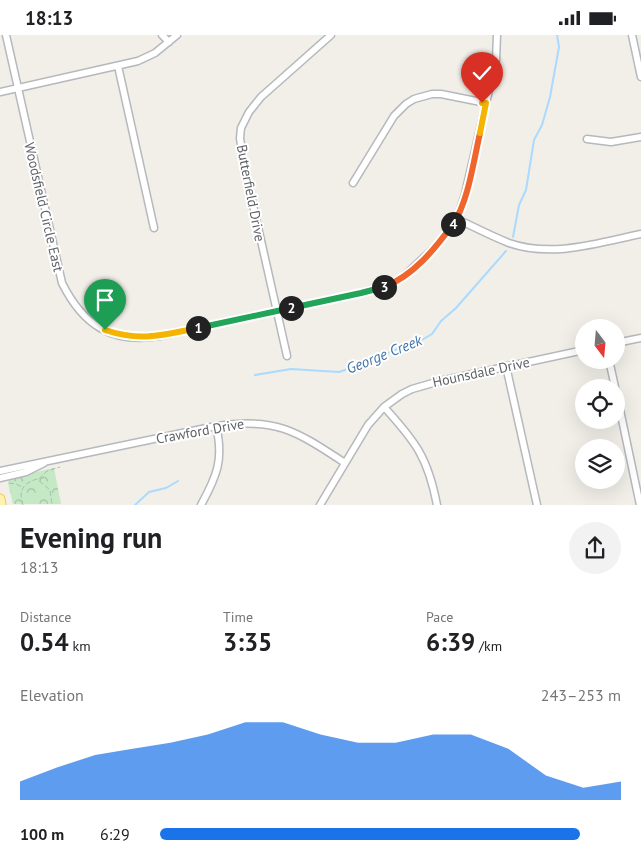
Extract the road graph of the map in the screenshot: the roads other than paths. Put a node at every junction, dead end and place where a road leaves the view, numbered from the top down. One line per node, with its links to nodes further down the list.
1 (6, 35): 10 (street, Woodsfield Circle East)
2 (162, 35): 7 (street)
3 (177, 35): 7 (street)
4 (331, 35): 19 (street, Butterfield Drive)
5 (497, 35): 12 (street, Woodsfield Circle East)
6 (632, 35): 9 (street)
7 (169, 41): 8 (street)
8 (118, 66): 10 (street); 17 (street)
9 (641, 77)
10 (18, 88): 11 (street); 19 (street, Woodsfield Circle East)
11 (0, 92)
12 (486, 103): 15 (street); 16 (street, Woodsfield Circle East)
13 (641, 137): 14 (street)
14 (587, 139)
15 (353, 183)
16 (457, 219): 18 (street); 19 (street, Woodsfield Circle East)
17 (154, 228)
18 (641, 234)
19 (276, 311): 23 (street, Butterfield Drive)
20 (641, 338): 21 (street)
21 (625, 341)
22 (575, 352): 24 (street, Hounsdale Drive)
23 (287, 356)
24 (506, 367): 25 (street, Hounsdale Drive); 37 (street)
25 (384, 407): 29 (street, Hounsdale Drive); 36 (street)
26 (216, 426): 28 (street, Crawford Drive); 29 (street, Crawford Drive); 34 (street)
27 (624, 429): 38 (street)
28 (47, 461): 30 (street, Crawford Drive); 31 (street, Crawford Drive)
29 (345, 463): 35 (street, Hounsdale Drive)
30 (0, 471)
31 (0, 478)
32 (0, 499): 33 (main road)
33 (1, 505)
34 (200, 505)
35 (320, 505)
36 (437, 505)
37 (536, 505)
38 (640, 505)

